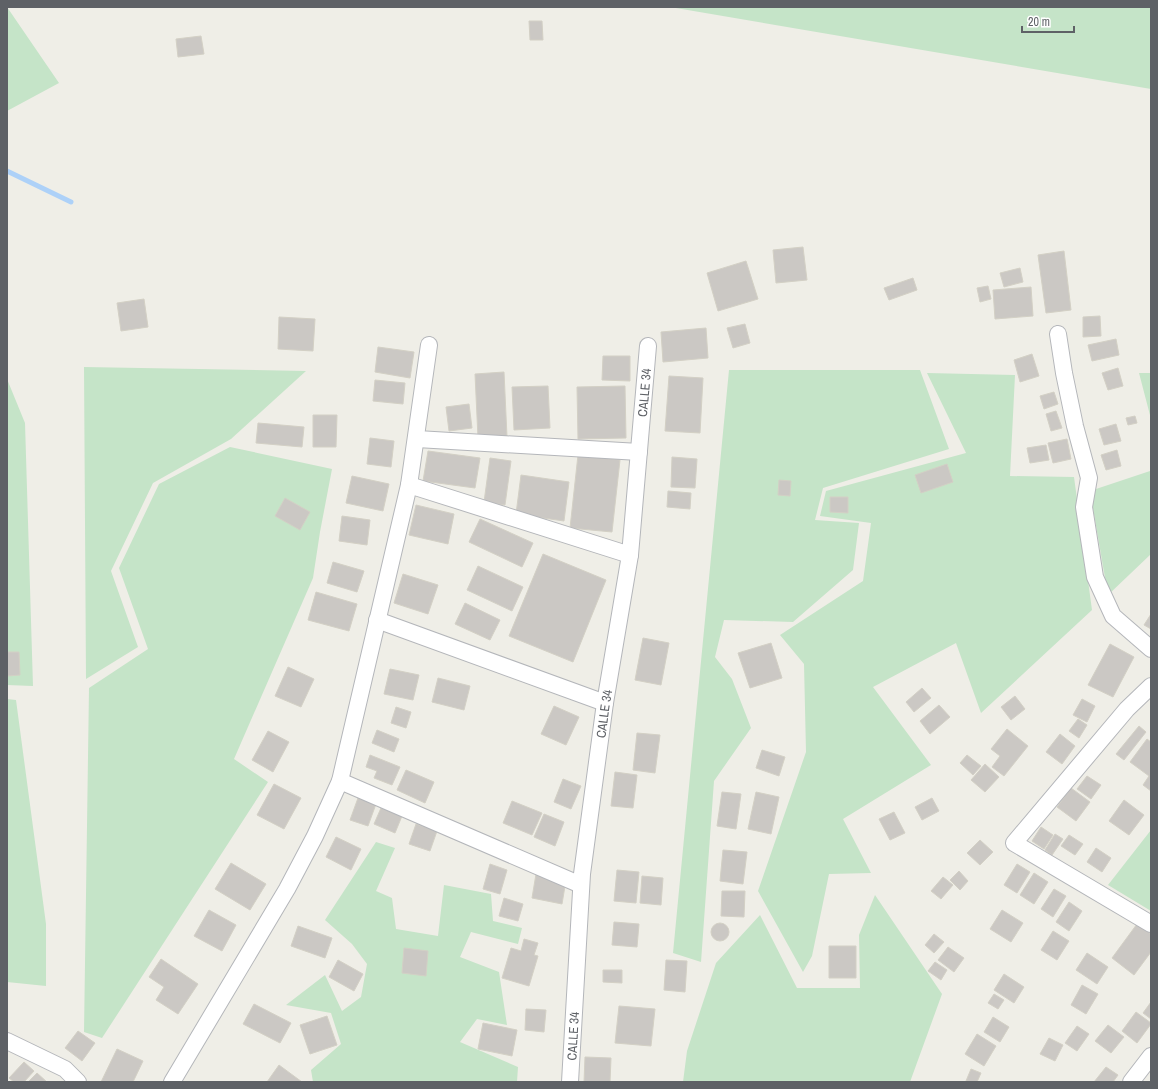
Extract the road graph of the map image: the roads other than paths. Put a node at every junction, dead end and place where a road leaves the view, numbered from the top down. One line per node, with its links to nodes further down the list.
1 (1058, 334): 9 (street)
2 (429, 345): 4 (street)
3 (648, 346): 5 (street, CALLE 34)
4 (417, 440): 5 (street); 6 (street)
5 (639, 452): 7 (street, CALLE 34)
6 (409, 485): 7 (street); 8 (street)
7 (630, 555): 11 (street, CALLE 34)
8 (377, 620): 11 (street); 12 (street)
9 (1151, 649)
10 (1151, 686): 14 (street)
11 (605, 703): 13 (street, CALLE 34)
12 (340, 781): 13 (street); 18 (street)
13 (581, 885): 19 (street, CALLE 34)
14 (1151, 924)
15 (7, 1041): 17 (street)
16 (1151, 1056): 20 (street)
17 (78, 1082)
18 (172, 1082)
19 (570, 1082)
20 (1131, 1082)

